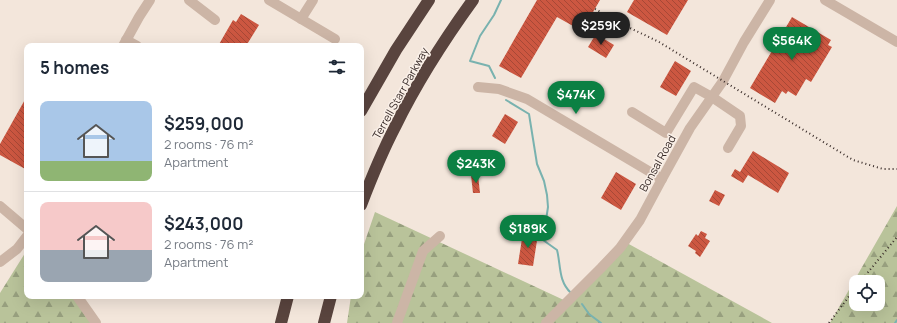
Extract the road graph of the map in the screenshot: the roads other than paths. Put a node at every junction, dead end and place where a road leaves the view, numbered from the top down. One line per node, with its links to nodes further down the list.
1 (150, 0): 13 (street)
2 (189, 0): 10 (street)
3 (269, 0): 9 (street)
4 (313, 0): 9 (street)
5 (429, 0): 16 (highway)
6 (473, 0): 20 (highway, Terrell Starr Parkway)
7 (770, 0): 15 (street, Bonsal Road)
8 (825, 0): 12 (street)
9 (301, 19): 11 (street)
10 (215, 20)
11 (335, 39)
12 (897, 42)
13 (124, 43)
14 (478, 87): 19 (street)
15 (712, 97): 17 (street); 18 (street); 19 (street, Bonsal Road)
16 (364, 106)
17 (632, 112)
18 (728, 148)
19 (662, 179): 33 (street, Bonsal Road)
20 (364, 197)
21 (0, 206): 22 (street)
22 (24, 223)
23 (440, 236): 32 (street)
24 (24, 240): 25 (street)
25 (0, 262)
26 (79, 299): 29 (street)
27 (287, 299): 30 (highway)
28 (330, 299): 31 (highway)
29 (96, 323)
30 (281, 323)
31 (324, 323)
32 (397, 323)
33 (546, 323)

